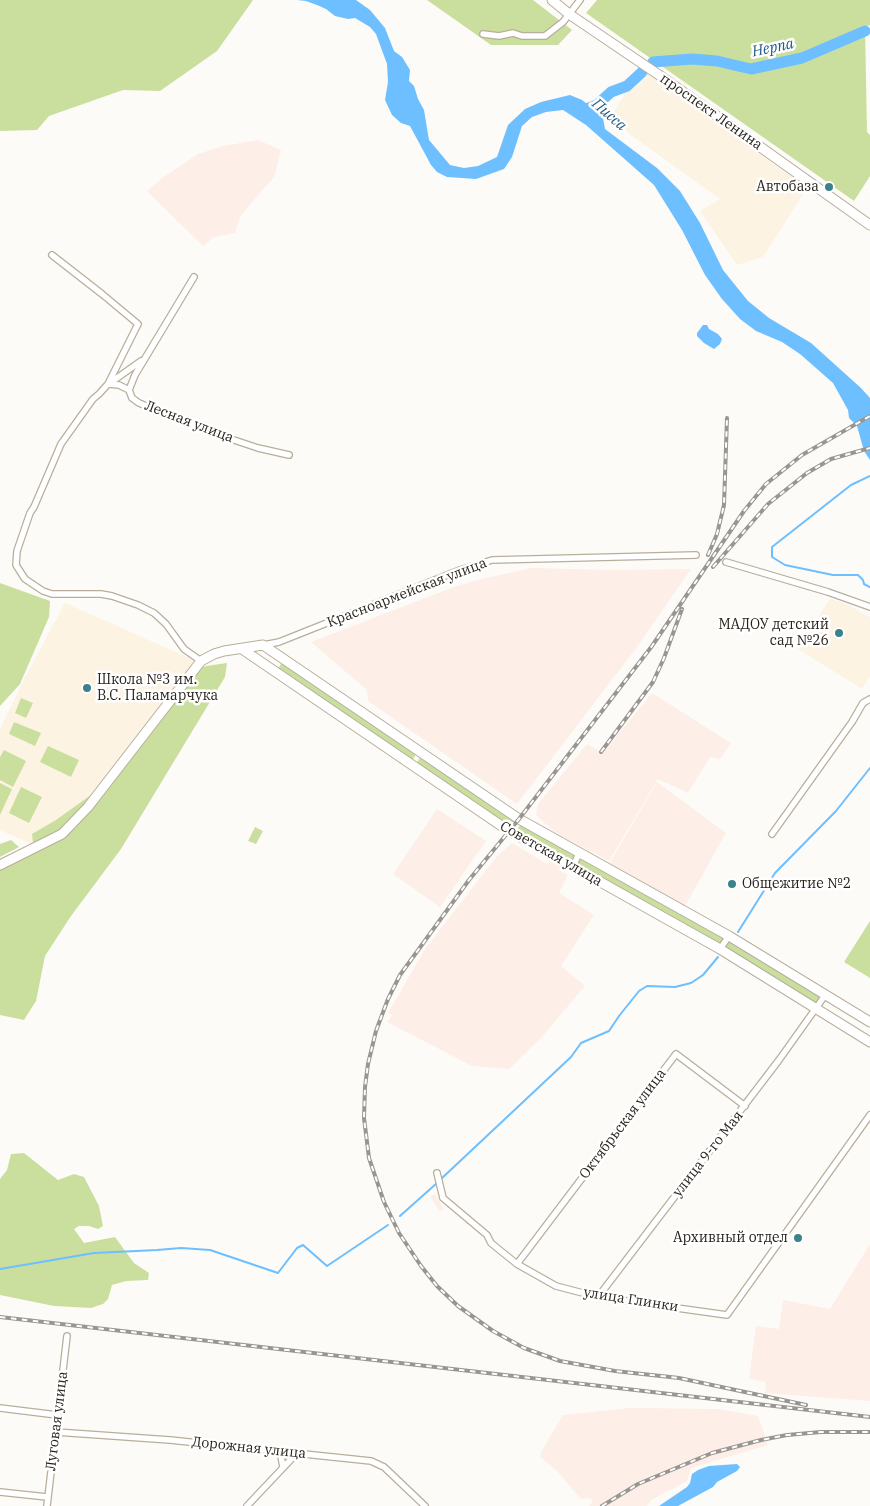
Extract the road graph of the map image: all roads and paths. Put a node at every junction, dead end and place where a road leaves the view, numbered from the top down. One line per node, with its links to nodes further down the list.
1 (552, 0): 3 (main road, проспект Ленина)
2 (580, 0): 3 (street)
3 (569, 14): 4 (street); 5 (main road, проспект Ленина)
4 (483, 34)
5 (870, 225)
6 (52, 255): 9 (street)
7 (194, 277): 8 (street)
8 (144, 359): 9 (street); 10 (street)
9 (108, 384): 10 (street); 17 (street)
10 (129, 390): 11 (street, Лесная улица)
11 (288, 455)
12 (696, 556): 15 (street, Красноармейская улица)
13 (726, 562): 14 (street)
14 (870, 607)
15 (263, 645): 16 (main road, Красноармейская улица); 20 (main road, Советская улица)
16 (242, 649): 17 (main road, Красноармейская улица); 22 (main road, Советская улица)
17 (201, 661): 21 (main road)
18 (870, 699): 19 (street)
19 (772, 834)
20 (579, 853): 22 (street); 23 (main road, Советская улица)
21 (0, 865)
22 (573, 867): 24 (main road, Советская улица)
23 (729, 936): 24 (street); 25 (main road, Советская улица)
24 (720, 949): 26 (main road, Советская улица)
25 (826, 994): 26 (street, улица 9-го Мая); 27 (main road, Советская улица)
26 (816, 1008): 28 (main road, Советская улица); 29 (street, улица 9-го Мая)
27 (870, 1022)
28 (870, 1042)
29 (745, 1106): 32 (street, Октябрьская улица); 33 (street, улица 9-го Мая)
30 (870, 1115): 33 (street, улица Глинки)
31 (437, 1173): 32 (street, улица Глинки)
32 (517, 1264): 33 (street, улица Глинки)
33 (598, 1297)
34 (67, 1336): 36 (street, Луговая улица)
35 (0, 1408): 36 (street)
36 (57, 1415): 37 (street, Луговая улица)
37 (56, 1432): 38 (street, Дорожная улица); 42 (street, Луговая улица)
38 (280, 1451): 39 (street, Дорожная улица); 40 (street)
39 (297, 1453): 40 (street); 45 (street, Дорожная улица)
40 (283, 1467): 44 (street)
41 (0, 1492): 42 (street)
42 (47, 1497): 43 (street, Луговая улица)
43 (47, 1506)
44 (247, 1506)
45 (425, 1506)

